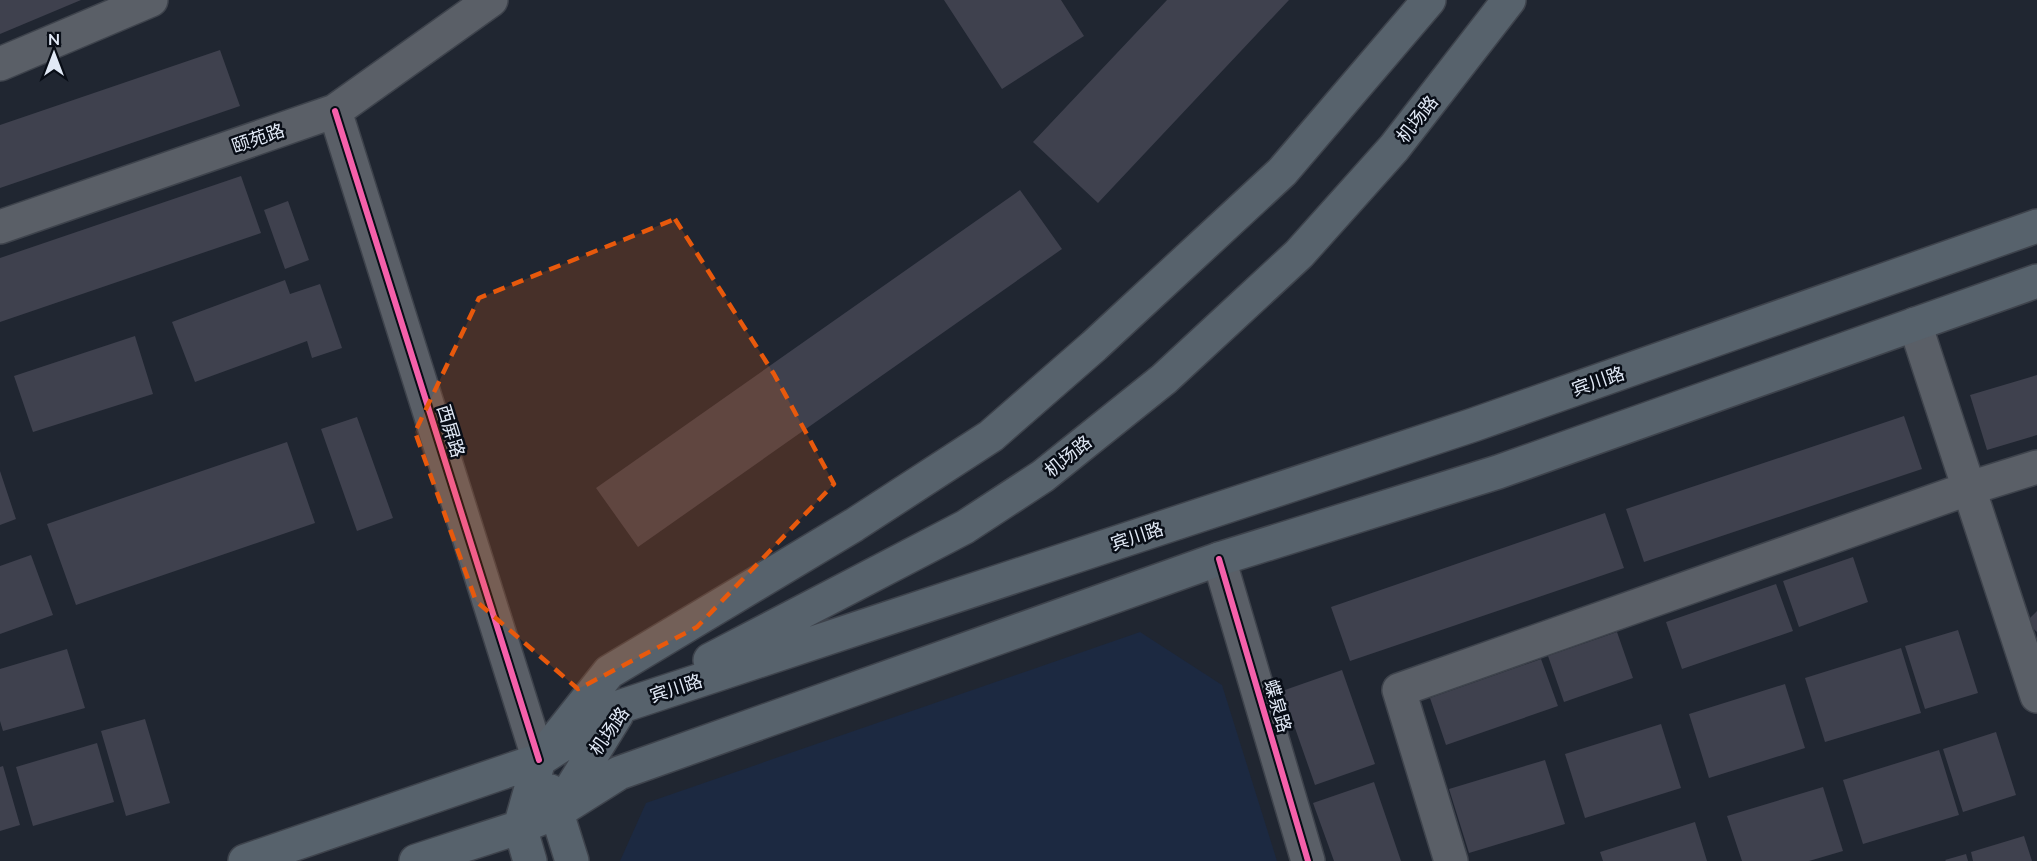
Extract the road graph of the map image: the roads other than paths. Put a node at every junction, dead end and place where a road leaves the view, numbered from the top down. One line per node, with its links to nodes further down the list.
1 (151, 0): 5 (street)
2 (491, 0): 6 (street, 颐苑路)
3 (1429, 0): 16 (main road, 机场路)
4 (1509, 0): 15 (main road, 机场路)
5 (0, 64)
6 (336, 111): 8 (street, 颐苑路); 16 (street, 西屏路)
7 (2037, 226): 15 (main road, 宾川路)
8 (0, 227)
9 (2037, 281): 10 (main road)
10 (1915, 324): 12 (street); 13 (main road)
11 (2037, 467): 12 (street)
12 (1970, 488): 14 (street); 24 (street)
13 (1219, 559): 17 (main road); 23 (street, 蝶泉路)
14 (2037, 696)
15 (622, 706): 16 (main road, 宾川路); 17 (main road, 机场路)
16 (539, 760): 17 (main road, 西屏路); 18 (main road); 19 (main road, 宾川路)
17 (557, 812): 18 (main road); 22 (main road, 西屏路)
18 (519, 827): 20 (main road); 21 (main road)
19 (245, 861)
20 (416, 861)
21 (530, 861)
22 (572, 861)
23 (1308, 861)
24 (1451, 861)

